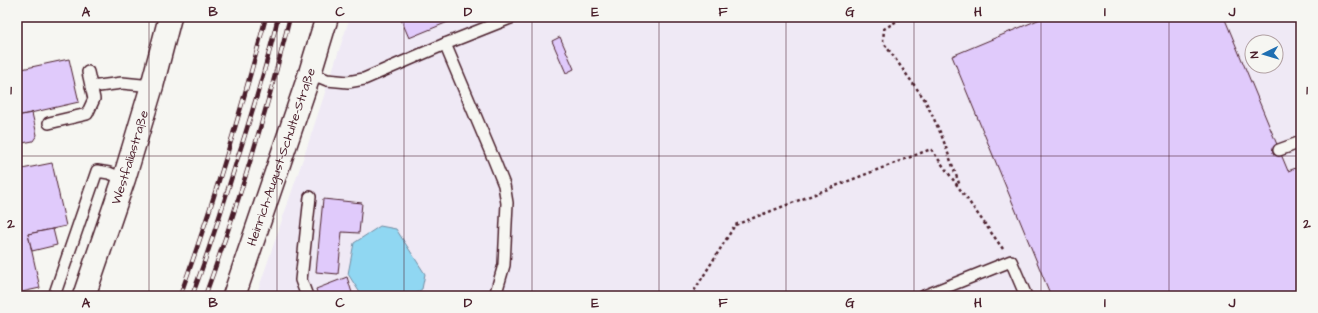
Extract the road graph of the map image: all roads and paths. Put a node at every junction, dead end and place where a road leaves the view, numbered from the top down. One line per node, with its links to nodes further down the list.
1 (170, 17): 8 (street, Westfaliastraße)
2 (327, 17): 7 (street, Heinrich-August-Schulte-Straße)
3 (513, 17): 5 (lane)
4 (913, 17): 14 (path)
5 (445, 44): 7 (lane); 21 (lane)
6 (88, 72): 9 (lane)
7 (310, 73): 19 (street, Heinrich-August-Schulte-Straße)
8 (152, 86): 9 (lane); 13 (street, Westfaliastraße)
9 (91, 87): 10 (lane)
10 (49, 123)
11 (1301, 142): 12 (lane)
12 (1279, 150)
13 (124, 178): 17 (lane); 18 (street, Westfaliastraße)
14 (961, 191): 16 (path); 22 (path)
15 (310, 197): 20 (lane)
16 (1012, 260): 23 (lane); 24 (lane)
17 (54, 296)
18 (84, 296)
19 (234, 296)
20 (307, 296)
21 (495, 296)
22 (692, 296)
23 (924, 296)
24 (1026, 296)

